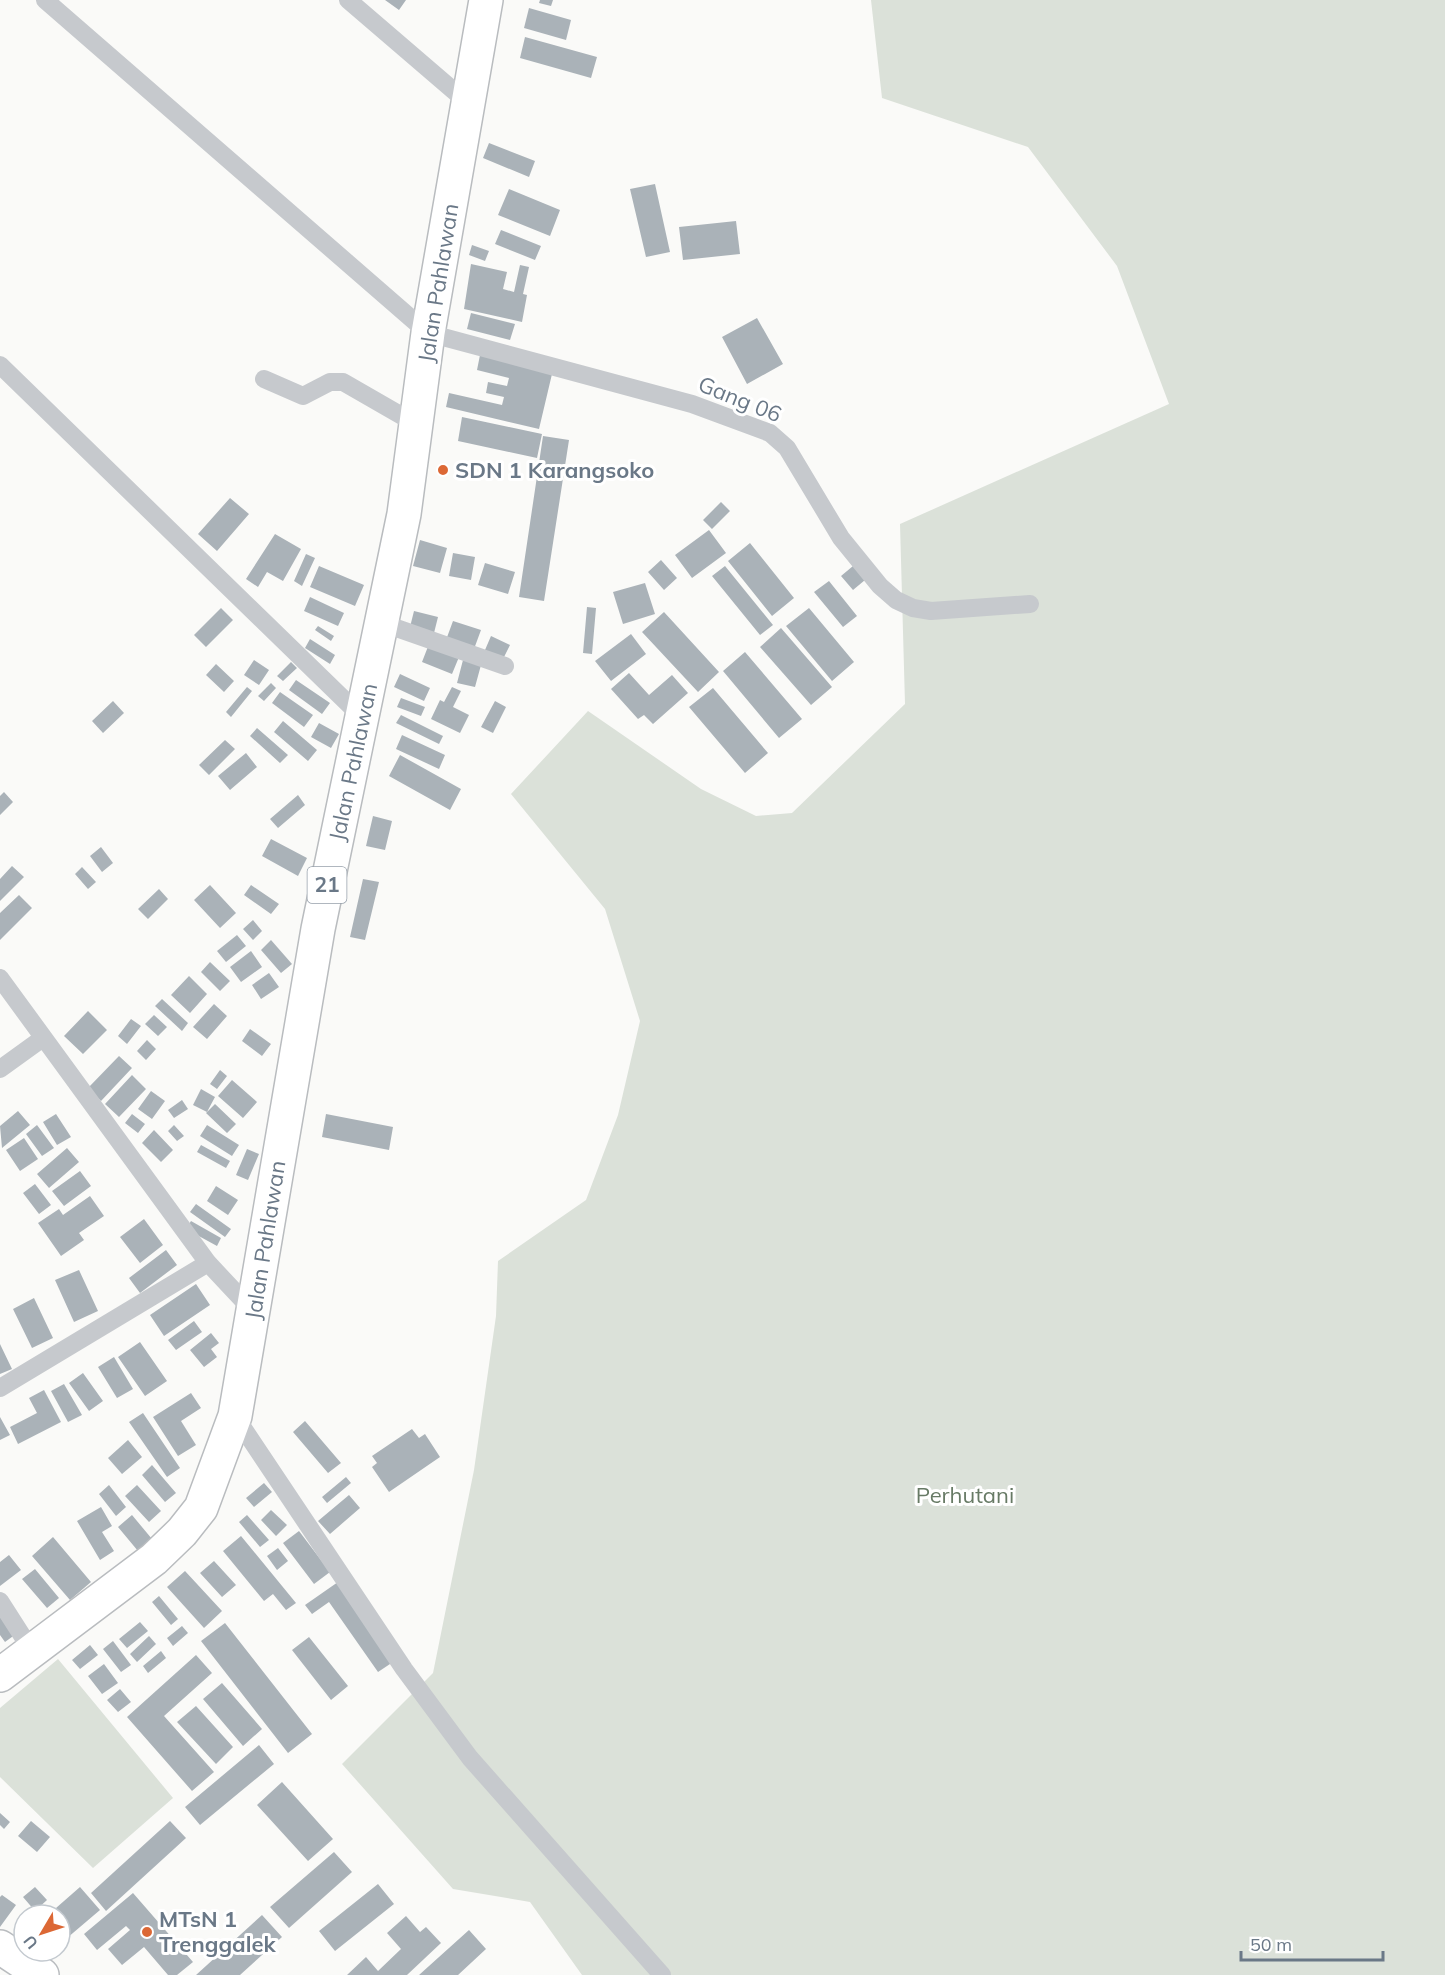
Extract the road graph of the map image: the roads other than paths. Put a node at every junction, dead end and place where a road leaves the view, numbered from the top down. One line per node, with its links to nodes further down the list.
1 (45, 0): 5 (street)
2 (348, 0): 4 (street)
3 (486, 0): 4 (highway, Jalan Pahlawan / 21)
4 (468, 103): 5 (highway, Jalan Pahlawan / 21)
5 (428, 333): 8 (highway, Jalan Pahlawan / 21); 9 (street, Gang 06)
6 (0, 365): 12 (street)
7 (264, 379): 8 (street)
8 (416, 424): 10 (highway, Jalan Pahlawan / 21)
9 (1030, 604)
10 (382, 623): 11 (street); 12 (highway, Jalan Pahlawan / 21)
11 (505, 666)
12 (363, 718): 17 (highway, Jalan Pahlawan / 21)
13 (0, 978): 14 (street)
14 (42, 1038): 15 (street); 16 (street)
15 (0, 1069)
16 (208, 1263): 17 (street); 18 (street)
17 (253, 1311): 19 (highway, Jalan Pahlawan / 21)
18 (0, 1388)
19 (236, 1416): 21 (highway, Jalan Pahlawan / 21); 25 (street)
20 (0, 1601): 21 (street)
21 (32, 1651): 22 (highway, Jalan Pahlawan / 21)
22 (0, 1675)
23 (0, 1947): 24 (highway)
24 (42, 1975)
25 (662, 1975)

